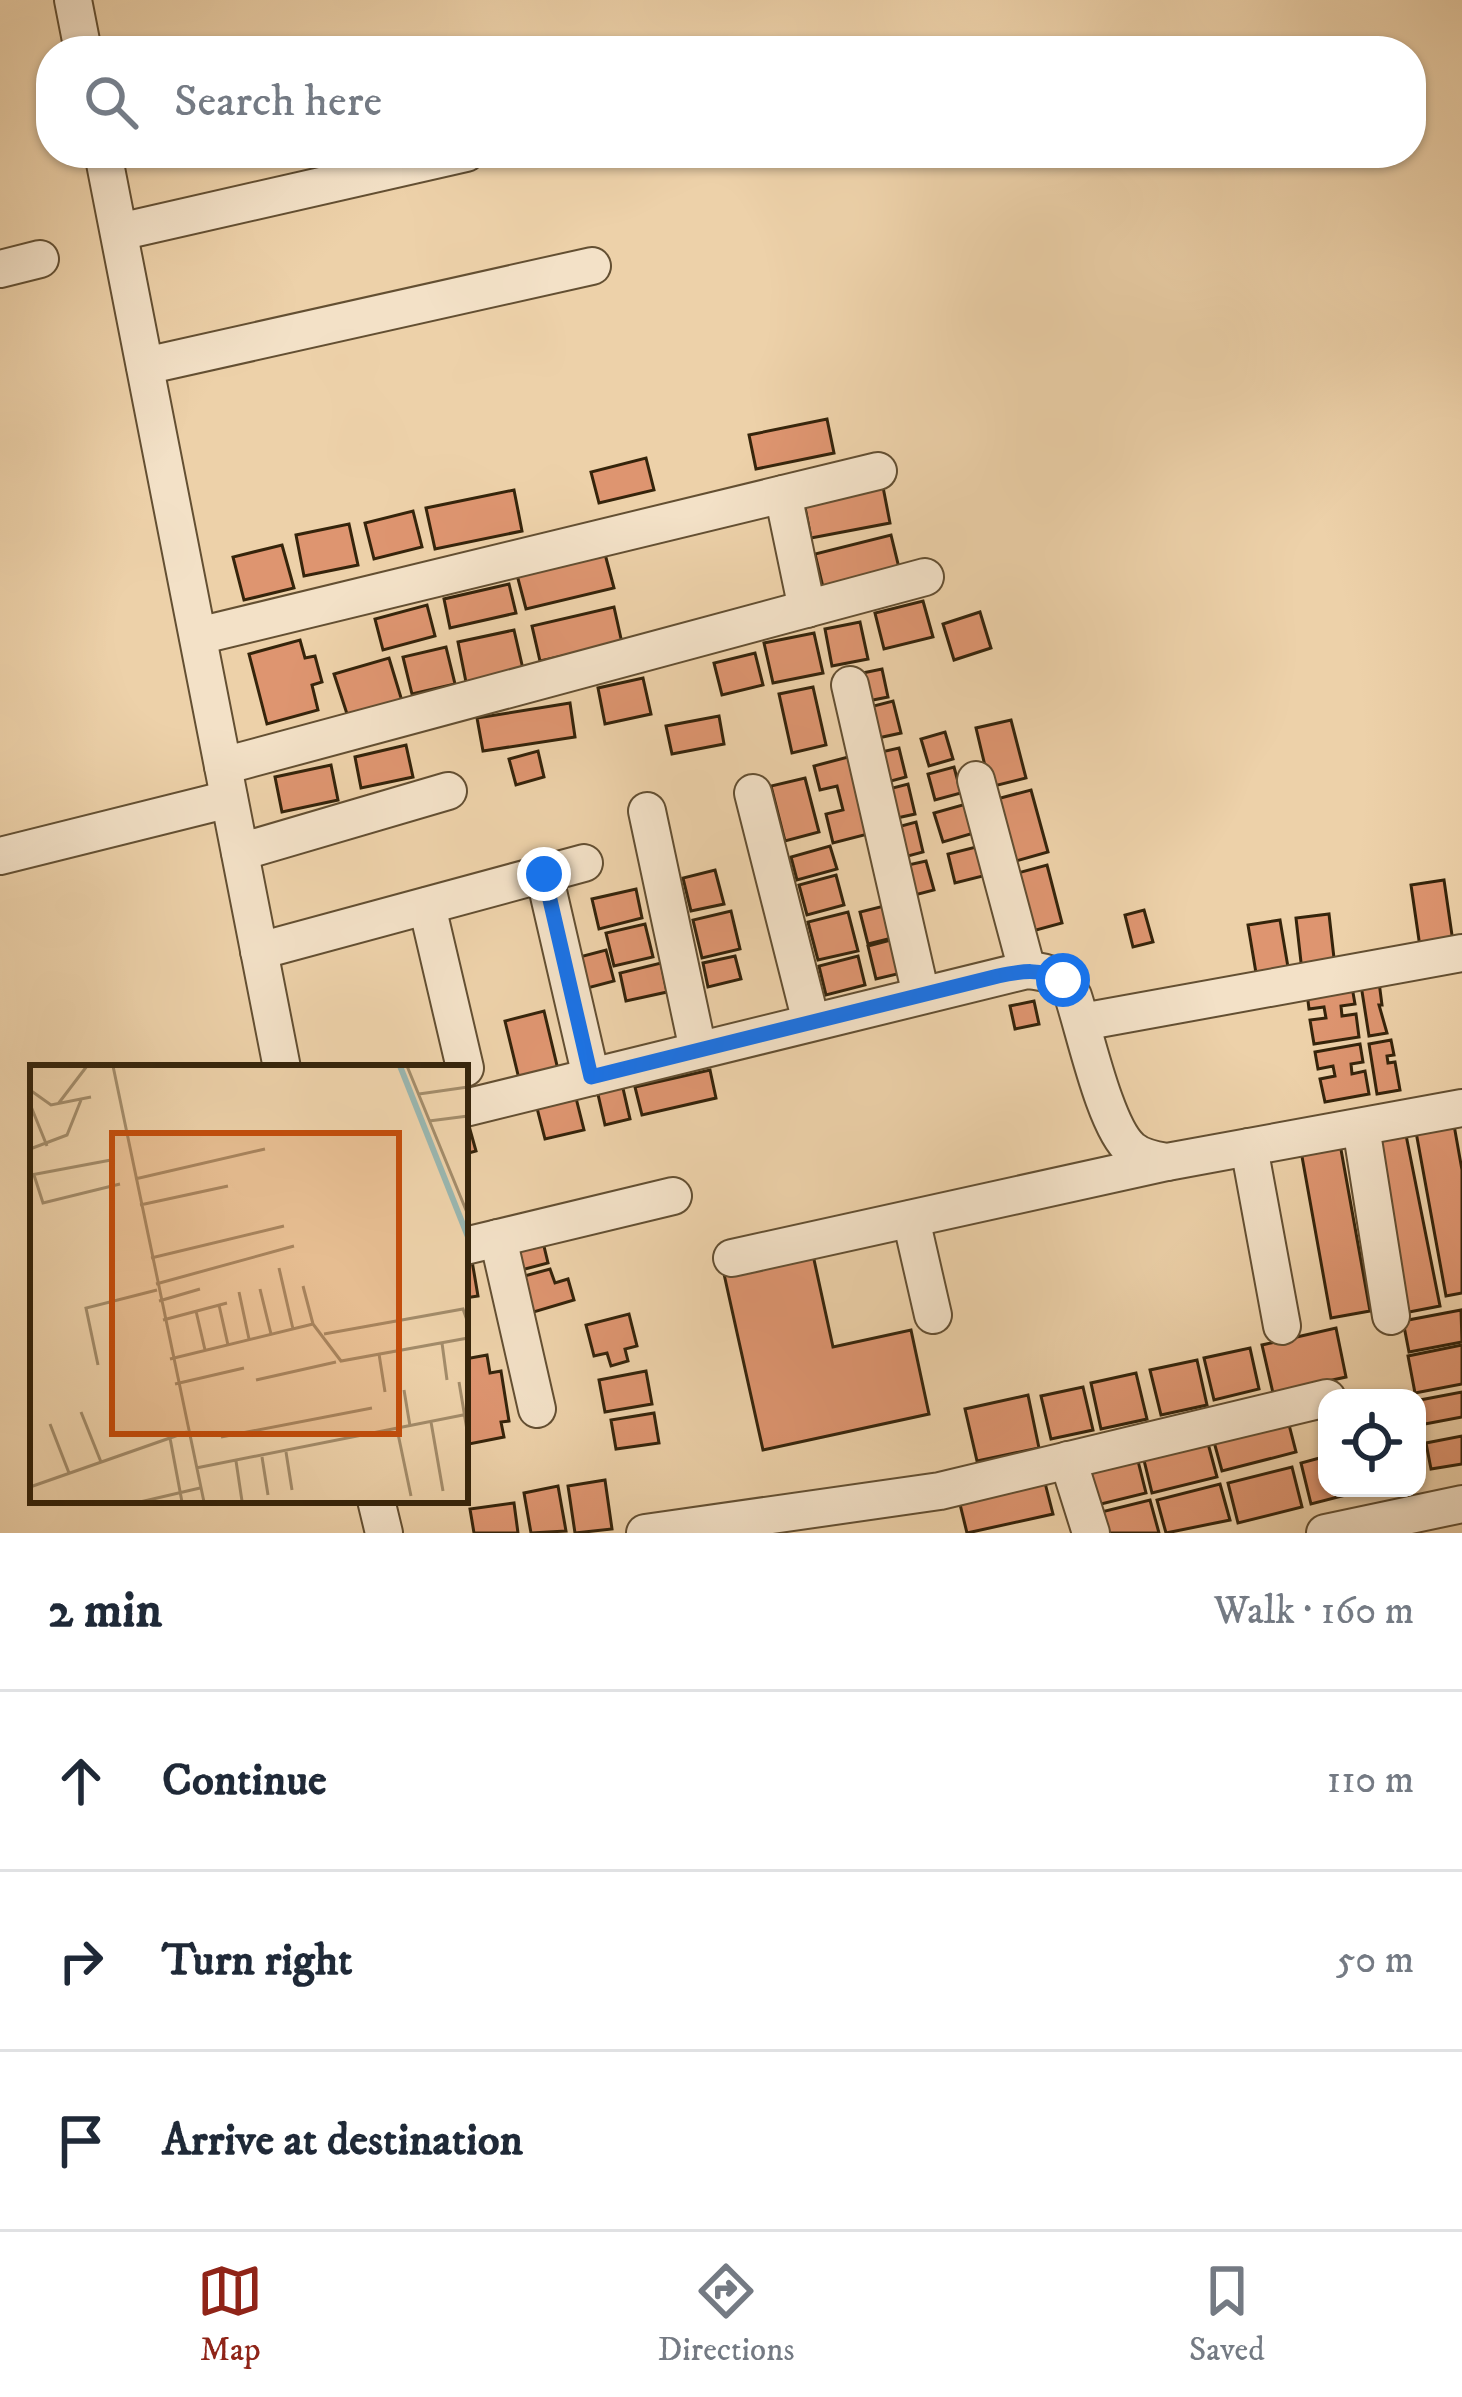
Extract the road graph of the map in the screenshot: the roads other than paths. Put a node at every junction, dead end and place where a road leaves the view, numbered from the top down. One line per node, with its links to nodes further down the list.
1 (74, 0): 2 (street)
2 (80, 36)
3 (107, 168): 5 (street)
4 (400, 168): 5 (street)
5 (119, 232): 9 (street)
6 (40, 259): 8 (street)
7 (592, 266): 9 (street)
8 (0, 268)
9 (145, 367): 14 (street)
10 (878, 471): 11 (street)
11 (782, 494): 13 (street); 14 (street)
12 (925, 577): 13 (street)
13 (806, 609): 17 (street)
14 (198, 637): 17 (street)
15 (850, 685): 29 (street)
16 (976, 780): 28 (street)
17 (226, 782): 21 (street); 22 (street)
18 (448, 791): 21 (street)
19 (753, 793): 30 (street)
20 (647, 811): 32 (street)
21 (240, 852): 26 (street)
22 (0, 856)
23 (584, 863): 24 (street)
24 (544, 874): 25 (street); 35 (street)
25 (427, 906): 26 (street); 34 (street)
26 (259, 951): 33 (street)
27 (1462, 953): 31 (street)
28 (1027, 970): 29 (street); 31 (street)
29 (921, 995): 30 (street)
30 (811, 1022): 32 (street)
31 (1082, 1022): 40 (street)
32 (698, 1050): 35 (street)
33 (281, 1065)
34 (464, 1065)
35 (591, 1077): 36 (street)
36 (469, 1107)
37 (1462, 1108): 38 (street)
38 (1361, 1126): 39 (street); 46 (street)
39 (1249, 1148): 40 (street); 47 (street)
40 (1168, 1162): 42 (street)
41 (673, 1196): 43 (street)
42 (911, 1219): 44 (street); 45 (street)
43 (482, 1242): 49 (street)
44 (732, 1258)
45 (933, 1315)
46 (1391, 1316)
47 (1282, 1326)
48 (1318, 1400): 50 (street)
49 (537, 1408)
50 (1068, 1460): 52 (street); 54 (street)
51 (1456, 1515): 53 (street)
52 (667, 1531)
53 (1340, 1531)
54 (1090, 1533)

